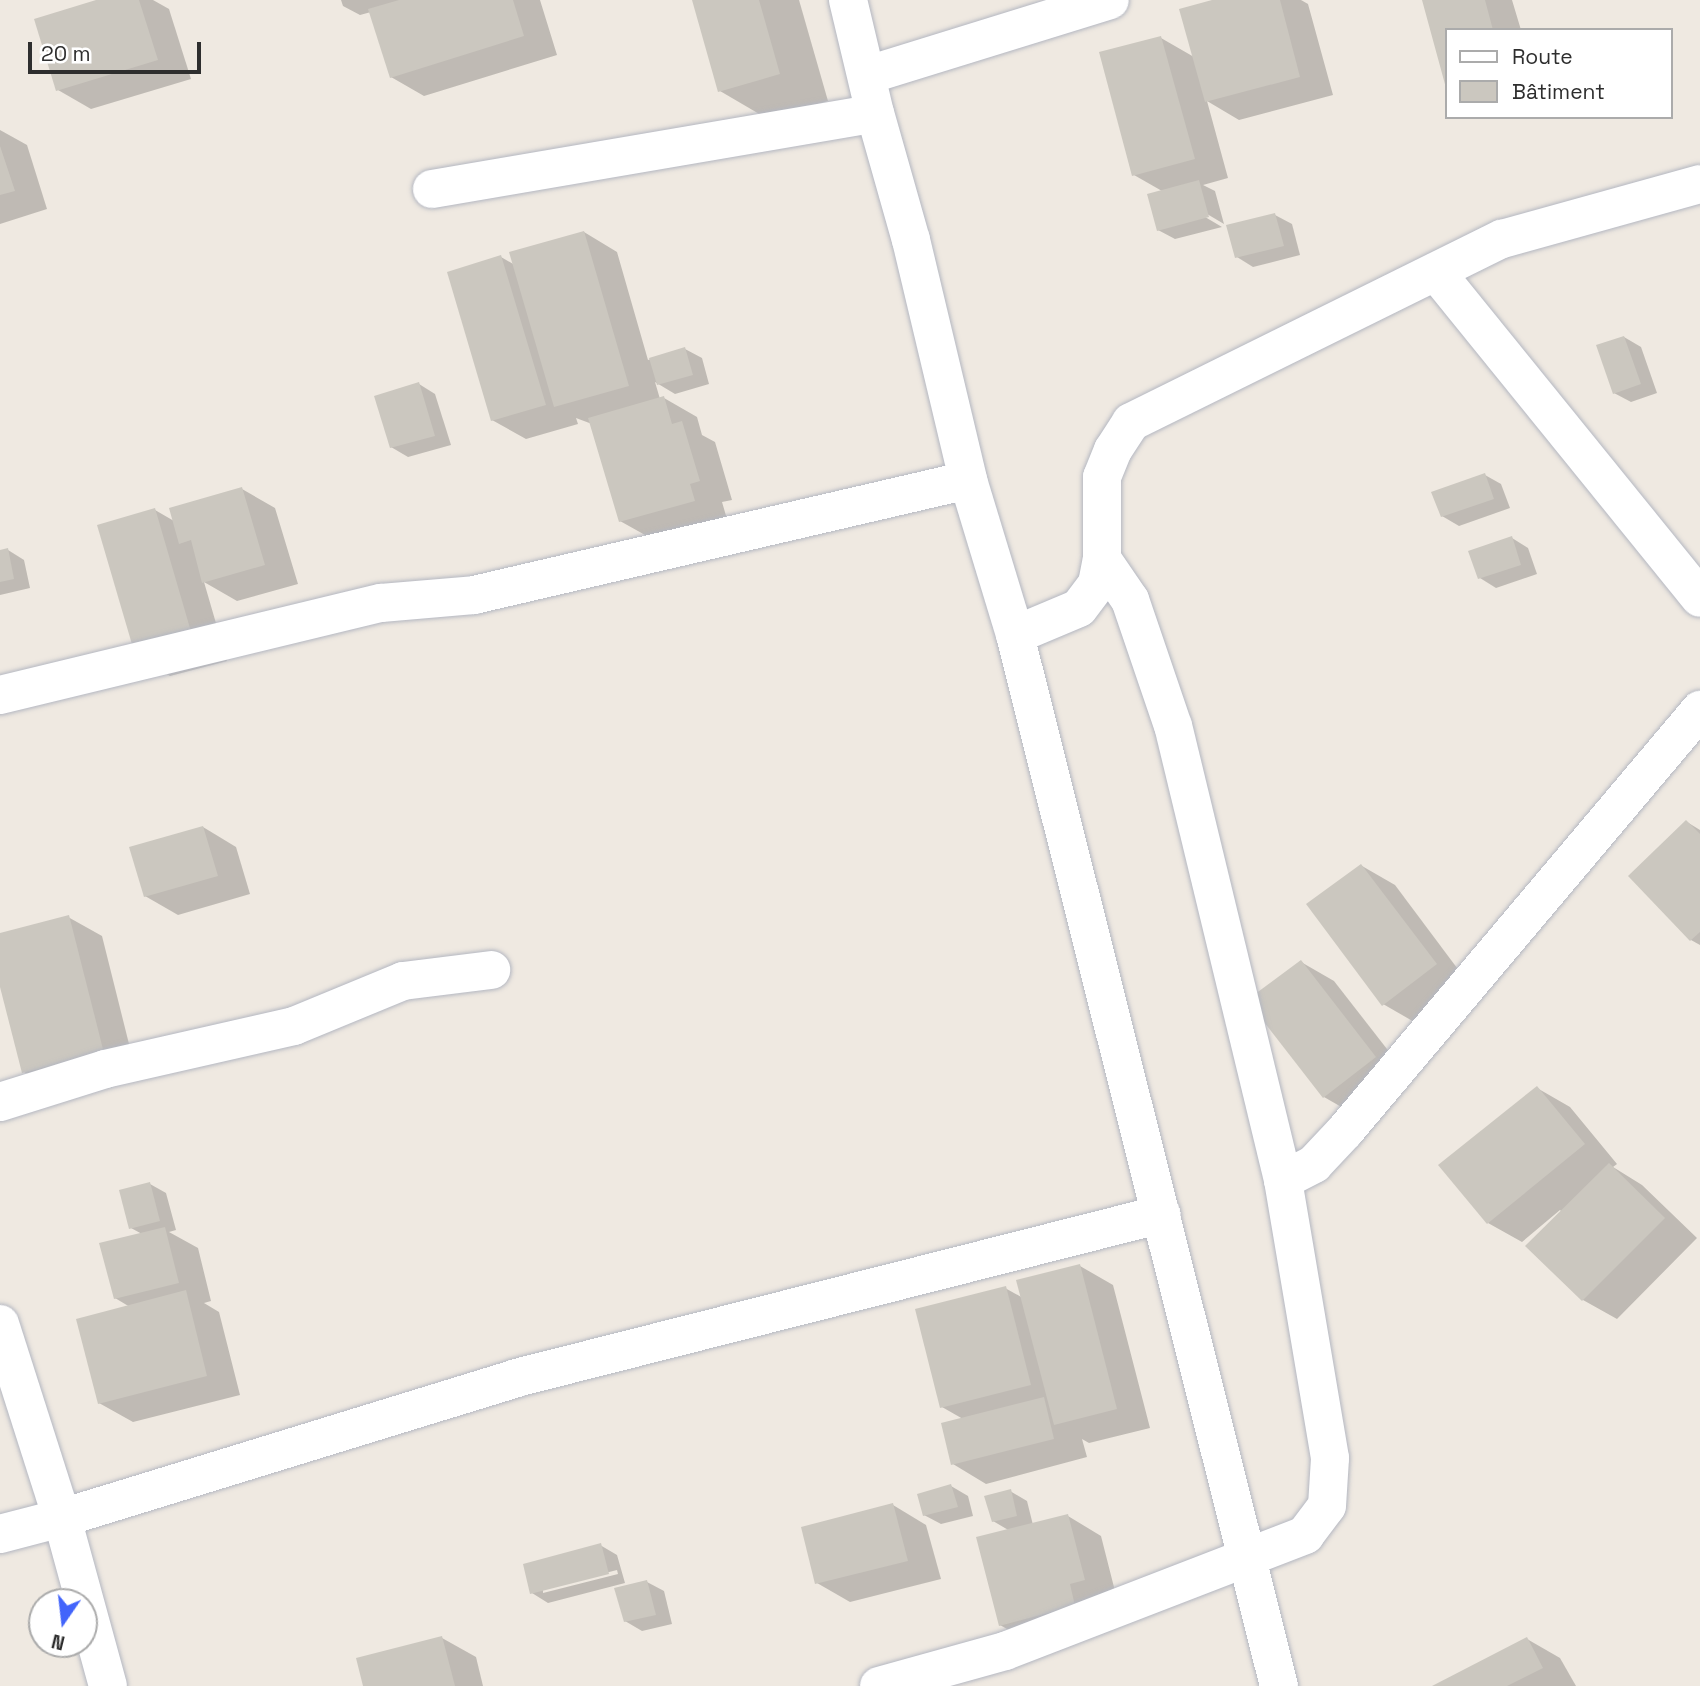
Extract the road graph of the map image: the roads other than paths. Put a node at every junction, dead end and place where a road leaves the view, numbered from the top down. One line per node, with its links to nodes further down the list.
1 (848, 0): 3 (street)
2 (1110, 0): 3 (street)
3 (867, 75): 4 (street)
4 (875, 113): 6 (street); 8 (street)
5 (1700, 184): 7 (street)
6 (432, 189)
7 (1436, 272): 9 (street); 10 (street)
8 (968, 480): 11 (street); 12 (street)
9 (1102, 559): 11 (street); 16 (street)
10 (1700, 598)
11 (1015, 635): 17 (street)
12 (0, 695)
13 (1700, 710): 16 (street)
14 (491, 970): 15 (street)
15 (0, 1102)
16 (1283, 1180): 21 (street)
17 (1162, 1214): 19 (street); 21 (street)
18 (0, 1324): 19 (street)
19 (62, 1518): 20 (street); 22 (street)
20 (0, 1534)
21 (1247, 1557): 23 (street); 24 (street)
22 (108, 1686)
23 (879, 1686)
24 (1279, 1686)

